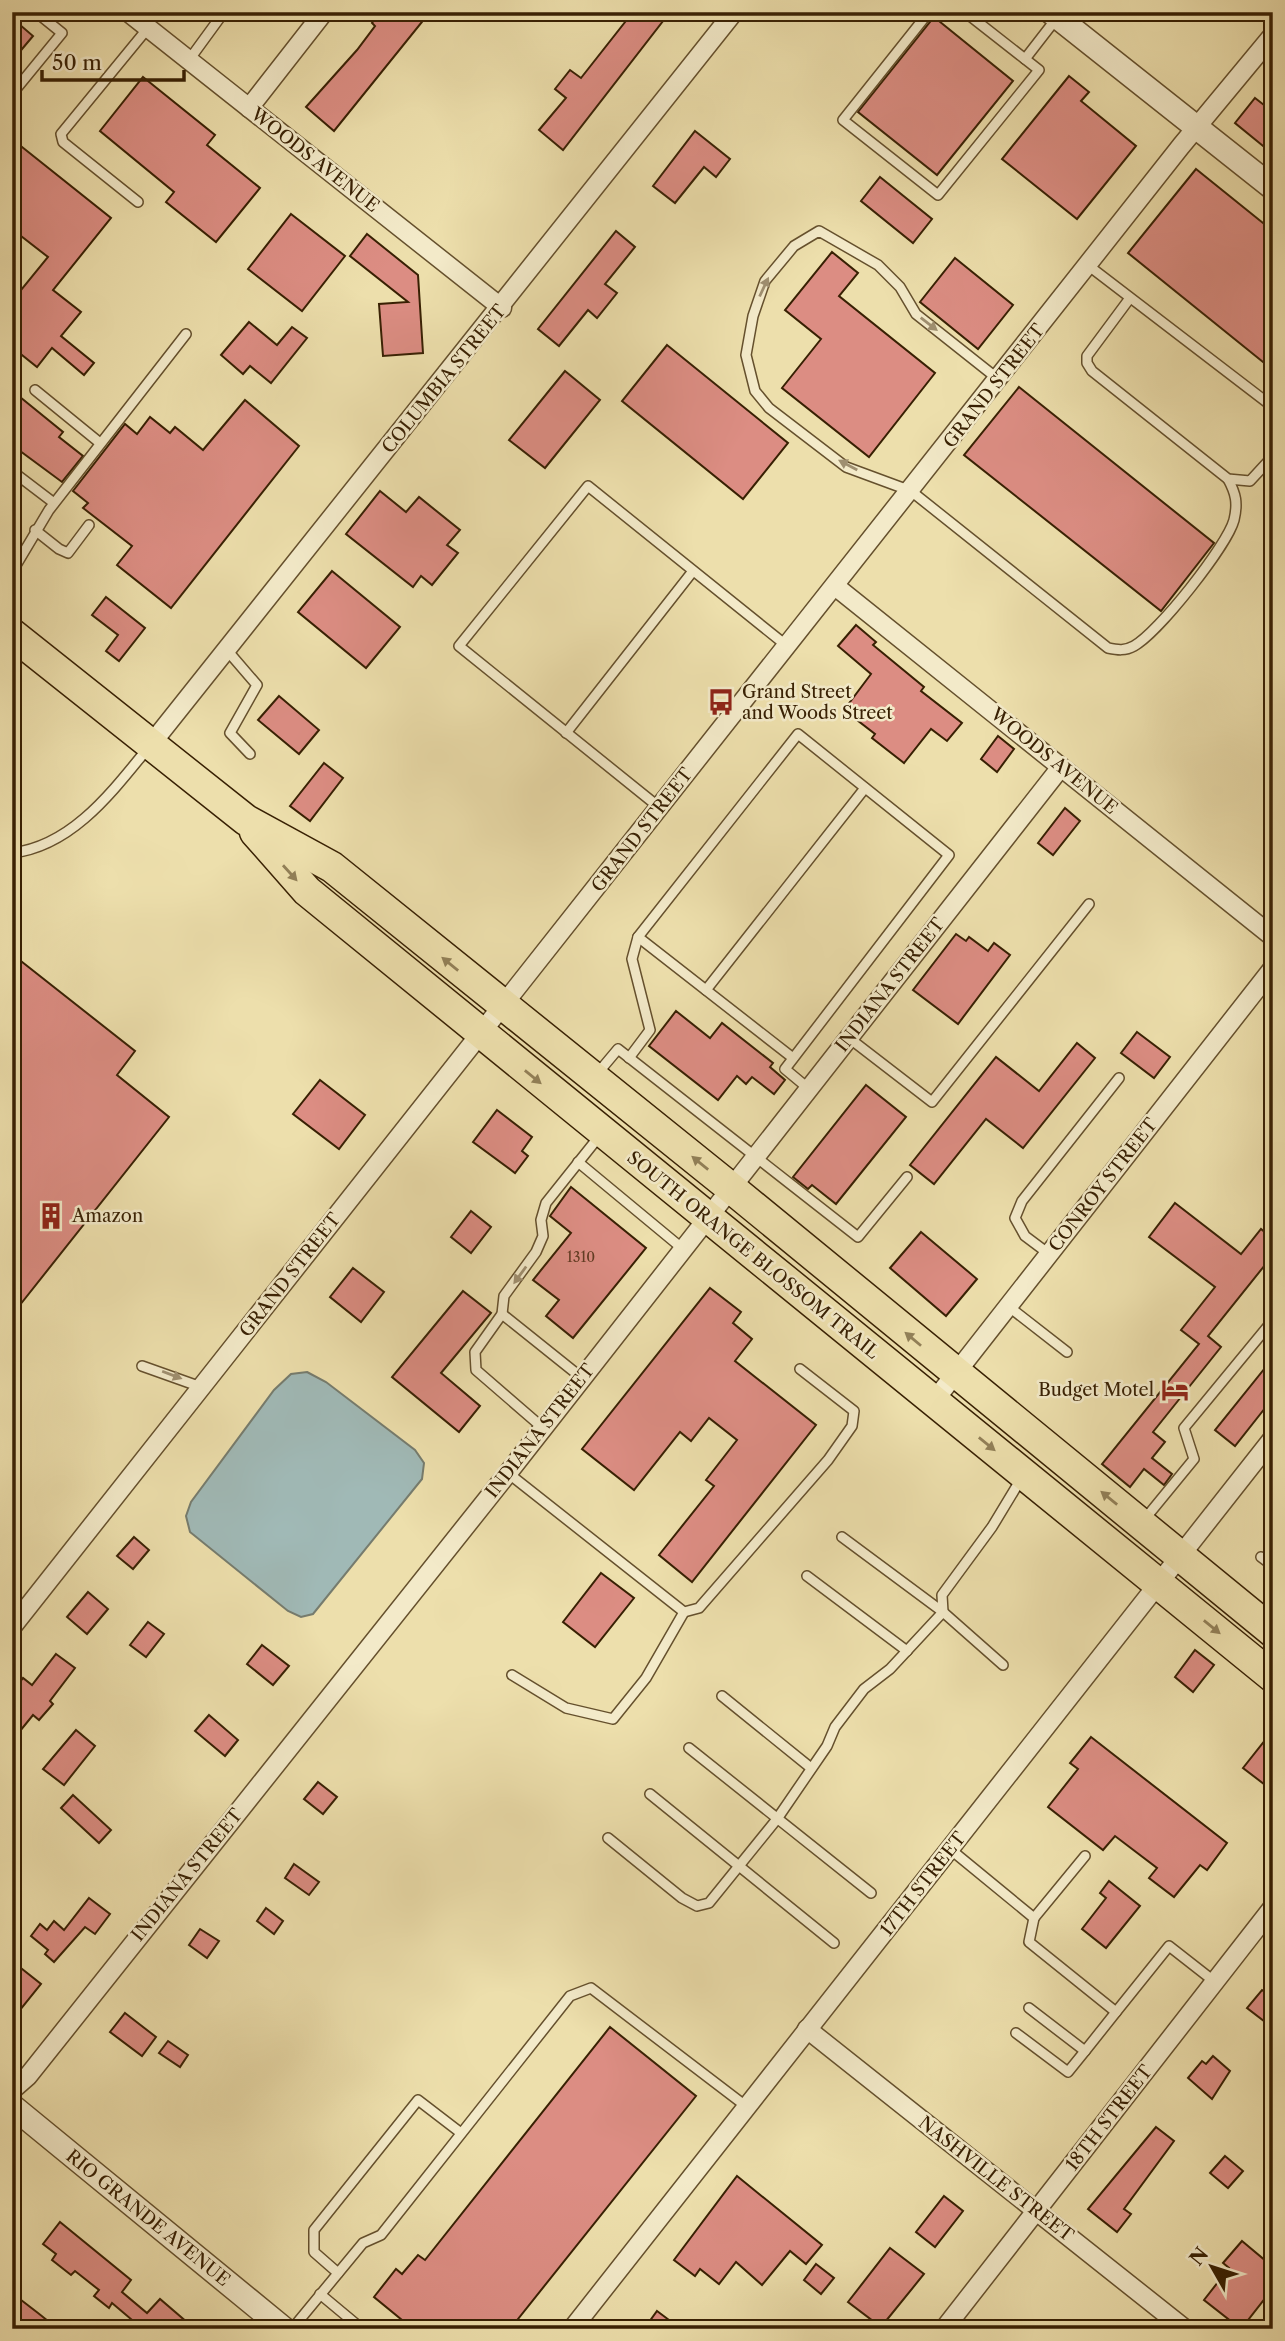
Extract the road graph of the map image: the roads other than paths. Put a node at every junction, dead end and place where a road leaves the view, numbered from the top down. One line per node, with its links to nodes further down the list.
1 (36, 12): 13 (lane)
2 (224, 12): 12 (lane)
3 (324, 12): 14 (street)
4 (734, 12): 20 (street, COLUMBIA STREET)
5 (929, 12): 11 (lane)
6 (965, 12): 11 (lane)
7 (133, 14): 9 (street, WOODS AVENUE)
8 (1054, 15): 11 (lane); 15 (street)
9 (148, 28): 12 (street, WOODS AVENUE); 17 (lane)
10 (1273, 34): 15 (street, GRAND STREET)
11 (1025, 59)
12 (189, 60): 14 (street, WOODS AVENUE)
13 (12, 94)
14 (249, 108): 20 (street, WOODS AVENUE)
15 (1195, 127): 16 (street); 18 (street, GRAND STREET)
16 (1273, 188)
17 (138, 202)
18 (1089, 266): 19 (lane); 22 (street, GRAND STREET)
19 (1130, 298): 24 (lane); 28 (lane)
20 (502, 308): 38 (street, COLUMBIA STREET)
21 (186, 334): 25 (lane)
22 (999, 379): 29 (street, GRAND STREET); 29 (lane, one-way to 22)
23 (35, 390): 25 (lane)
24 (1273, 407)
25 (100, 443): 30 (lane)
26 (1273, 456): 28 (lane)
27 (12, 471): 30 (lane)
28 (1228, 479): 29 (lane)
29 (911, 491): 35 (street, GRAND STREET)
30 (54, 503): 32 (lane)
31 (89, 525): 32 (lane)
32 (35, 530): 34 (lane)
33 (693, 571): 37 (lane); 39 (lane); 39 (lane)
34 (12, 572)
35 (835, 586): 37 (street, GRAND STREET); 42 (street, WOODS AVENUE)
36 (15, 643): 40 (main road, SOUTH ORANGE BLOSSOM TRAIL)
37 (787, 646): 44 (street, GRAND STREET)
38 (226, 649): 40 (street, COLUMBIA STREET); 41 (lane)
39 (566, 733): 44 (lane)
40 (152, 743): 45 (main road, SOUTH ORANGE BLOSSOM TRAIL); 46 (lane)
41 (250, 754)
42 (1061, 767): 49 (street, WOODS AVENUE); 54 (street, INDIANA STREET)
43 (865, 788): 48 (lane); 51 (lane); 56 (lane)
44 (660, 808): 52 (street, GRAND STREET)
45 (246, 820): 52 (main road, SOUTH ORANGE BLOSSOM TRAIL, one-way to 45); 53 (main road, SOUTH ORANGE BLOSSOM TRAIL, one-way to 53)
46 (12, 853)
47 (1089, 904): 54 (lane)
48 (638, 937): 51 (lane); 55 (lane)
49 (1273, 937)
50 (1273, 968): 67 (street, CONROY STREET)
51 (706, 990): 56 (lane)
52 (503, 1007): 53 (street, GRAND STREET); 57 (main road, SOUTH ORANGE BLOSSOM TRAIL)
53 (480, 1034): 60 (main road, SOUTH ORANGE BLOSSOM TRAIL, one-way to 60); 76 (street, GRAND STREET)
54 (849, 1038): 59 (street, INDIANA STREET)
55 (629, 1058): 57 (lane); 61 (lane)
56 (793, 1058): 59 (lane)
57 (593, 1078): 64 (main road, SOUTH ORANGE BLOSSOM TRAIL, one-way to 57)
58 (1119, 1078): 67 (lane)
59 (809, 1089): 61 (street, INDIANA STREET)
60 (602, 1133): 62 (lane); 65 (main road, SOUTH ORANGE BLOSSOM TRAIL)
61 (755, 1157): 63 (lane); 64 (street, INDIANA STREET)
62 (578, 1162): 66 (lane); 69 (lane, one-way to 69)
63 (907, 1177)
64 (731, 1188): 65 (street, INDIANA STREET); 74 (main road, SOUTH ORANGE BLOSSOM TRAIL, one-way to 64)
65 (708, 1218): 66 (street, INDIANA STREET); 77 (main road, SOUTH ORANGE BLOSSOM TRAIL)
66 (683, 1249): 75 (street, INDIANA STREET)
67 (1049, 1254): 68 (street, CONROY STREET)
68 (1008, 1306): 71 (lane); 74 (street, CONROY STREET)
69 (502, 1314): 75 (lane); 78 (lane)
70 (1273, 1320): 82 (lane)
71 (1068, 1352)
72 (142, 1366): 76 (lane, one-way to 76)
73 (800, 1369): 89 (lane)
74 (955, 1374): 77 (street, CONROY STREET); 82 (main road, SOUTH ORANGE BLOSSOM TRAIL, one-way to 74)
75 (582, 1378): 78 (street, INDIANA STREET)
76 (201, 1387): 91 (street, GRAND STREET)
77 (934, 1401): 81 (main road, SOUTH ORANGE BLOSSOM TRAIL, one-way to 81)
78 (543, 1428): 80 (street, INDIANA STREET)
79 (1273, 1438): 84 (street, 17TH STREET)
80 (508, 1473): 89 (lane); 116 (street, INDIANA STREET)
81 (1024, 1474): 88 (main road, SOUTH ORANGE BLOSSOM TRAIL); 90 (lane)
82 (1141, 1524): 84 (main road, SOUTH ORANGE BLOSSOM TRAIL)
83 (842, 1538): 90 (lane)
84 (1180, 1557): 88 (street, 17TH STREET); 92 (main road, SOUTH ORANGE BLOSSOM TRAIL)
85 (1261, 1557): 86 (lane)
86 (1273, 1566)
87 (807, 1576): 93 (lane)
88 (1159, 1584): 96 (main road, SOUTH ORANGE BLOSSOM TRAIL, one-way to 96); 103 (street, 17TH STREET)
89 (684, 1612): 95 (lane)
90 (943, 1612): 93 (lane); 94 (lane)
91 (12, 1627)
92 (1273, 1632)
93 (906, 1651): 99 (lane)
94 (1003, 1664)
95 (512, 1675)
96 (1273, 1676)
97 (722, 1696): 99 (lane)
98 (688, 1748): 101 (lane)
99 (811, 1768): 101 (lane)
100 (650, 1794): 105 (lane)
101 (777, 1819): 105 (lane); 106 (lane)
102 (608, 1838): 105 (lane)
103 (950, 1850): 108 (lane); 113 (street, 17TH STREET)
104 (1085, 1856): 108 (lane)
105 (738, 1866): 109 (lane)
106 (871, 1893)
107 (1273, 1907): 110 (street, 18TH STREET)
108 (1034, 1917): 112 (lane)
109 (834, 1943)
110 (1215, 1982): 112 (lane); 120 (street, 18TH STREET)
111 (1029, 2008): 115 (lane)
112 (1116, 2012): 115 (lane)
113 (807, 2029): 118 (street, 17TH STREET); 120 (street, NASHVILLE STREET)
114 (1017, 2033): 115 (lane)
115 (1085, 2051)
116 (12, 2090)
117 (12, 2106): 123 (street, RIO GRANDE AVENUE)
118 (747, 2107): 119 (lane); 126 (street, 17TH STREET)
119 (461, 2133): 121 (lane); 121 (lane)
120 (1036, 2212): 127 (street, 18TH STREET); 128 (street, NASHVILLE STREET)
121 (338, 2273): 122 (lane)
122 (320, 2294): 124 (lane); 125 (lane)
123 (284, 2329)
124 (292, 2329)
125 (362, 2329)
126 (572, 2329)
127 (944, 2329)
128 (1185, 2329)

